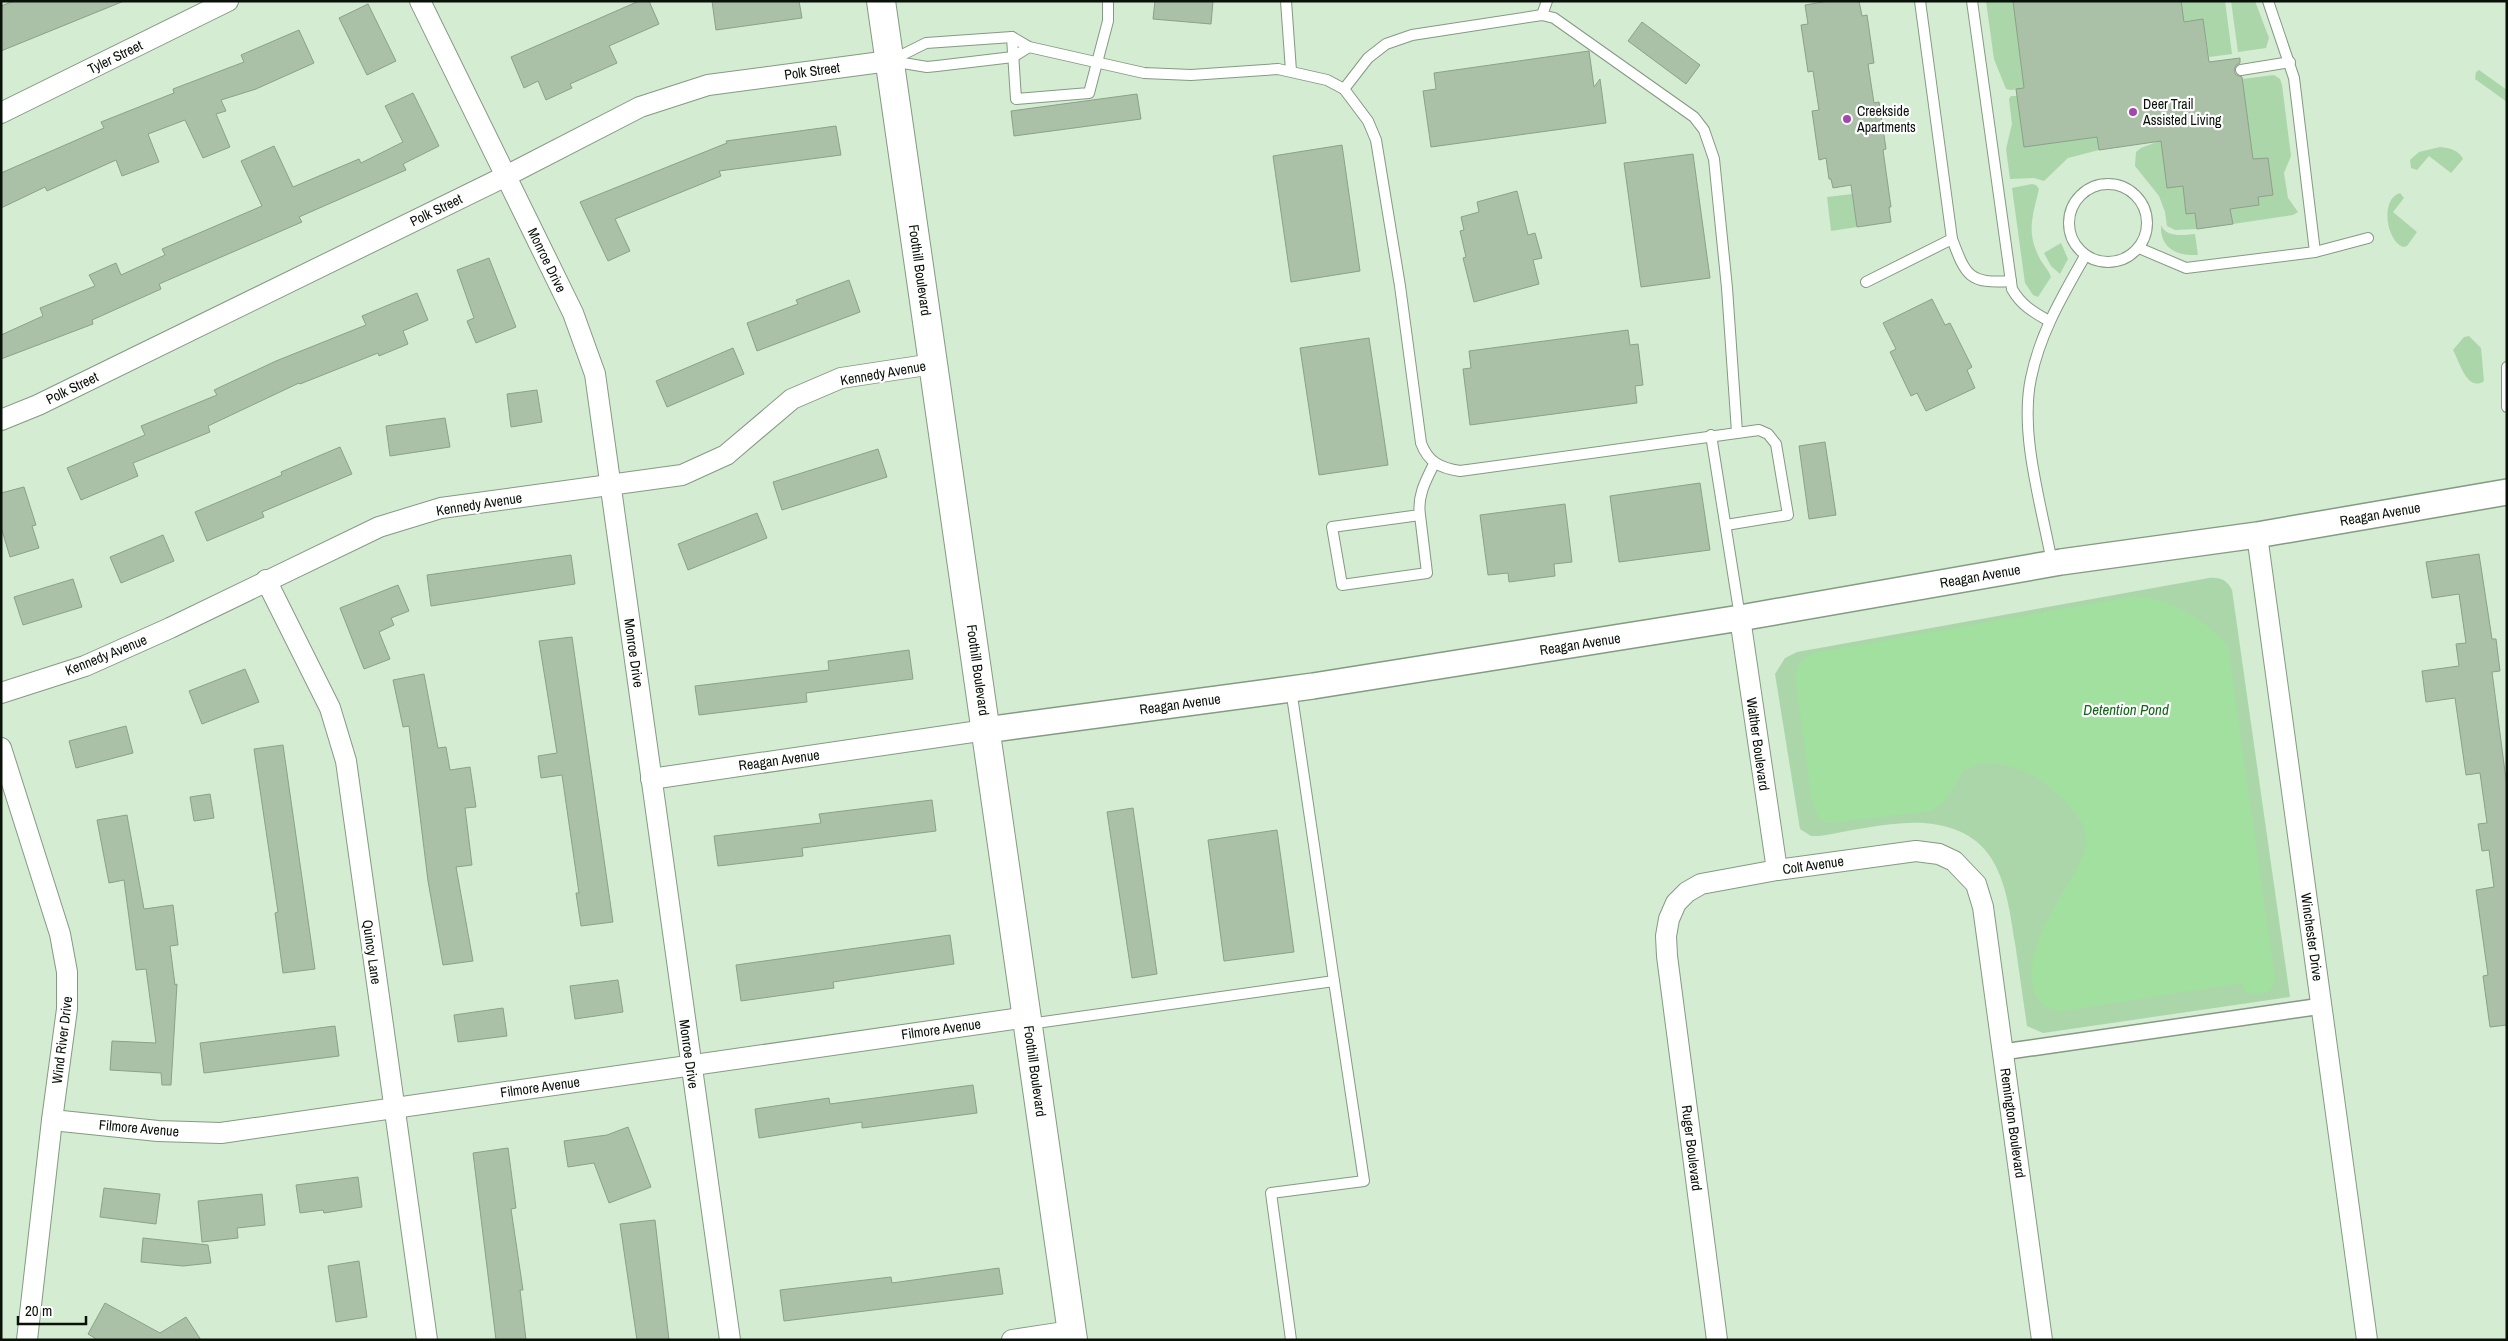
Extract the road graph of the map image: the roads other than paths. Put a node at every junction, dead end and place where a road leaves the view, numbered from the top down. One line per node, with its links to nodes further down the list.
1 (228, 1): 20 (street, Tyler Street)
2 (420, 1): 21 (street, Monroe Drive)
3 (881, 1): 14 (main road, Foothill Boulevard)
4 (1108, 1): 16 (lane)
5 (1286, 1): 18 (lane)
6 (1547, 1): 10 (lane)
7 (1920, 1): 23 (lane)
8 (1972, 1): 27 (lane)
9 (2268, 1): 15 (lane)
10 (1542, 15): 19 (lane); 34 (lane)
11 (1012, 37): 12 (lane); 13 (lane); 14 (lane)
12 (1029, 47): 13 (lane); 16 (lane)
13 (1013, 57): 14 (lane); 16 (lane)
14 (889, 61): 21 (street, Polk Street); 30 (main road, Foothill Boulevard)
15 (2290, 62): 17 (lane); 25 (lane)
16 (1098, 64): 18 (lane)
17 (2241, 70)
18 (1291, 71): 19 (lane)
19 (1344, 89): 36 (lane)
20 (1, 113)
21 (506, 176): 33 (street, Polk Street); 37 (street, Monroe Drive)
22 (2368, 238): 25 (lane)
23 (1952, 239): 27 (lane); 28 (lane)
24 (2139, 248): 25 (lane); 26 (lane); 26 (lane)
25 (2315, 252)
26 (2085, 256): 29 (lane)
27 (2011, 281): 29 (lane)
28 (1866, 282)
29 (2049, 321): 42 (lane)
30 (933, 364): 37 (street, Kennedy Avenue); 47 (main road, Foothill Boulevard)
31 (2507, 367): 32 (lane)
32 (2507, 407)
33 (1, 420)
34 (1737, 432): 35 (lane); 40 (lane)
35 (1712, 435): 36 (lane); 40 (lane)
36 (1434, 464): 39 (lane)
37 (612, 486): 43 (street, Kennedy Avenue); 49 (street, Monroe Drive)
38 (2507, 492): 41 (street, Reagan Avenue)
39 (1420, 515): 39 (lane)
40 (1726, 525): 44 (lane)
41 (2258, 534): 42 (street, Reagan Avenue); 54 (street, Winchester Drive)
42 (2052, 563): 44 (street, Reagan Avenue)
43 (266, 580): 46 (street, Kennedy Avenue); 58 (street, Quincy Lane)
44 (1740, 618): 45 (street, Reagan Avenue); 50 (street, Walther Boulevard)
45 (1291, 689): 47 (street, Reagan Avenue); 53 (lane)
46 (1, 692)
47 (986, 730): 49 (street, Reagan Avenue); 55 (main road, Foothill Boulevard)
48 (1, 748): 59 (street, Wind River Drive)
49 (651, 779): 57 (street, Monroe Drive)
50 (1776, 870): 51 (street, Colt Avenue); 52 (street, Colt Avenue)
51 (1983, 906): 56 (street, Remington Boulevard)
52 (1667, 956): 66 (street, Ruger Boulevard)
53 (1334, 981): 55 (lane); 65 (lane)
54 (2322, 1006): 56 (street); 68 (street, Winchester Drive)
55 (1028, 1020): 57 (street, Filmore Avenue); 60 (main road, Foothill Boulevard)
56 (2003, 1052): 67 (street, Remington Boulevard)
57 (690, 1066): 58 (street, Filmore Avenue); 63 (street, Monroe Drive)
58 (394, 1108): 59 (street, Filmore Avenue); 62 (street, Quincy Lane)
59 (52, 1120): 61 (street, Wind River Drive)
60 (1072, 1335): 64 (street)
61 (27, 1340)
62 (427, 1340)
63 (730, 1340)
64 (1012, 1340)
65 (1291, 1340)
66 (1717, 1340)
67 (2042, 1340)
68 (2366, 1340)

